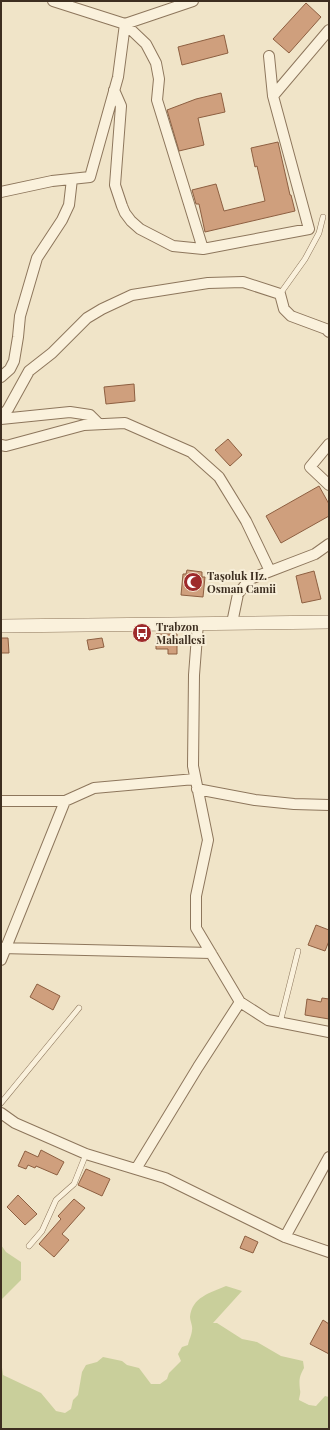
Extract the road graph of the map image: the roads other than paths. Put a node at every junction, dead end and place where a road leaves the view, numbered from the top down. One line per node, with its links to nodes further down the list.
1 (53, 1): 3 (street)
2 (193, 1): 3 (street)
3 (125, 24): 6 (street); 11 (street)
4 (329, 30): 7 (street)
5 (269, 56): 7 (street)
6 (114, 90): 8 (street); 11 (street)
7 (273, 96): 11 (street)
8 (72, 178): 9 (street); 14 (street)
9 (1, 192)
10 (322, 217): 12 (lane)
11 (203, 249)
12 (280, 294): 13 (street); 15 (street)
13 (329, 332)
14 (1, 377)
15 (1, 418): 16 (street)
16 (99, 424): 18 (street); 21 (street)
17 (329, 444): 19 (street)
18 (1, 445)
19 (329, 485)
20 (329, 544): 21 (street)
21 (270, 571): 24 (street)
22 (329, 622): 24 (street)
23 (198, 623): 24 (street); 25 (street); 26 (street)
24 (232, 623)
25 (1, 626)
26 (196, 784): 27 (street); 29 (street); 32 (street)
27 (65, 801): 28 (street); 30 (street)
28 (1, 802)
29 (329, 805)
30 (3, 948): 32 (street); 33 (street)
31 (298, 951): 36 (lane)
32 (211, 953): 34 (street)
33 (1, 960)
34 (240, 1002): 36 (street); 42 (street)
35 (78, 1008): 38 (lane)
36 (280, 1022): 37 (street)
37 (329, 1032)
38 (1, 1103)
39 (1, 1113): 40 (street)
40 (86, 1154): 42 (street); 44 (lane)
41 (329, 1157): 43 (street)
42 (136, 1169): 43 (street)
43 (285, 1237): 45 (street)
44 (29, 1246)
45 (329, 1252)

